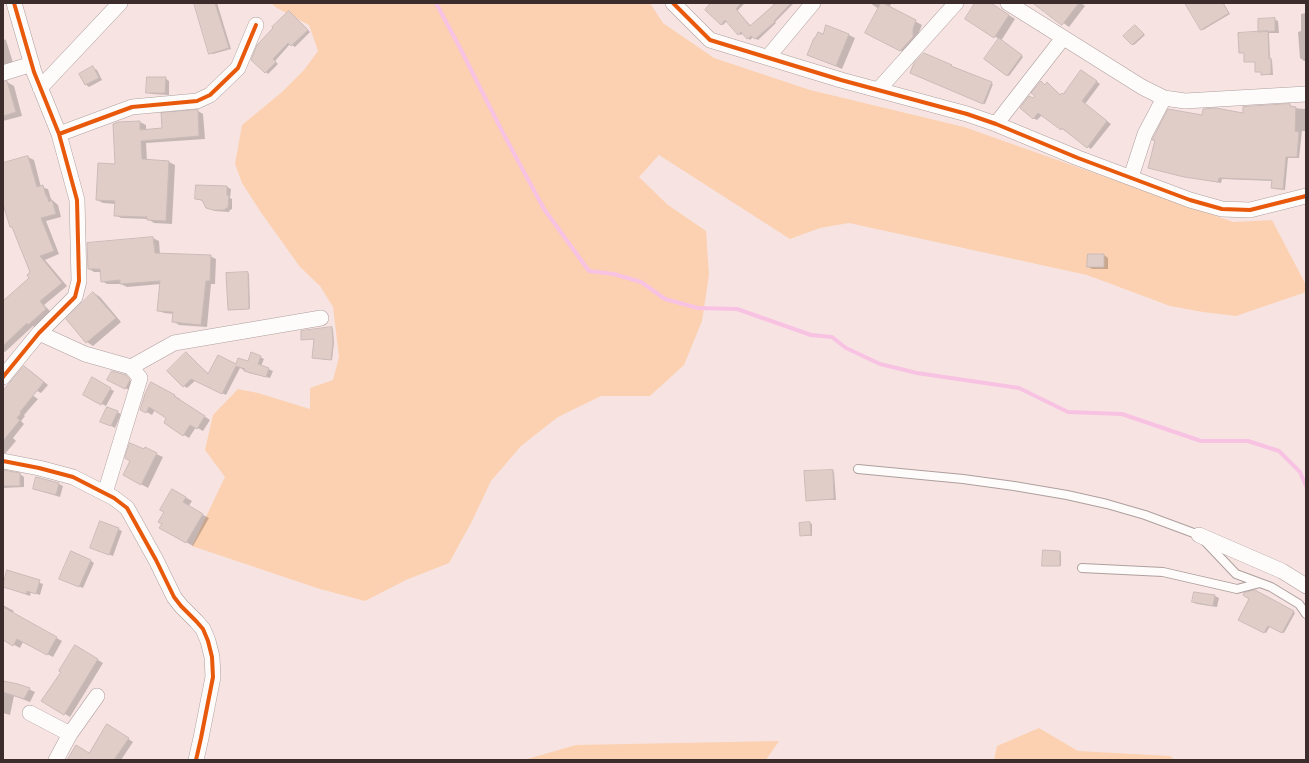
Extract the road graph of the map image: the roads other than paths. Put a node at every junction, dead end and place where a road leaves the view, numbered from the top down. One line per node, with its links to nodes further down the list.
1 (14, 3): 10 (street)
2 (120, 3): 12 (street)
3 (673, 3): 9 (street)
4 (813, 3): 9 (street)
5 (956, 3): 13 (street)
6 (1008, 3): 8 (street)
7 (256, 25): 17 (street)
8 (1063, 38): 15 (street); 16 (street)
9 (768, 57): 13 (street)
10 (32, 64): 11 (street); 12 (street)
11 (3, 74)
12 (40, 88): 17 (street)
13 (878, 90): 16 (street)
14 (1306, 94): 15 (street)
15 (1164, 98): 18 (street)
16 (996, 124): 18 (street)
17 (59, 134): 21 (street)
18 (1131, 178): 19 (street)
19 (1306, 196)
20 (321, 318): 22 (street)
21 (39, 333): 22 (street); 23 (street)
22 (130, 367): 26 (street)
23 (3, 377)
24 (3, 461): 26 (street)
25 (858, 470): 27 (lane)
26 (105, 493): 36 (street)
27 (1199, 535): 29 (lane); 30 (street)
28 (1082, 568): 29 (lane)
29 (1260, 583): 31 (lane)
30 (1306, 586)
31 (1306, 614)
32 (97, 696): 34 (street)
33 (30, 713): 34 (street)
34 (70, 734): 35 (street)
35 (56, 760)
36 (196, 760)

